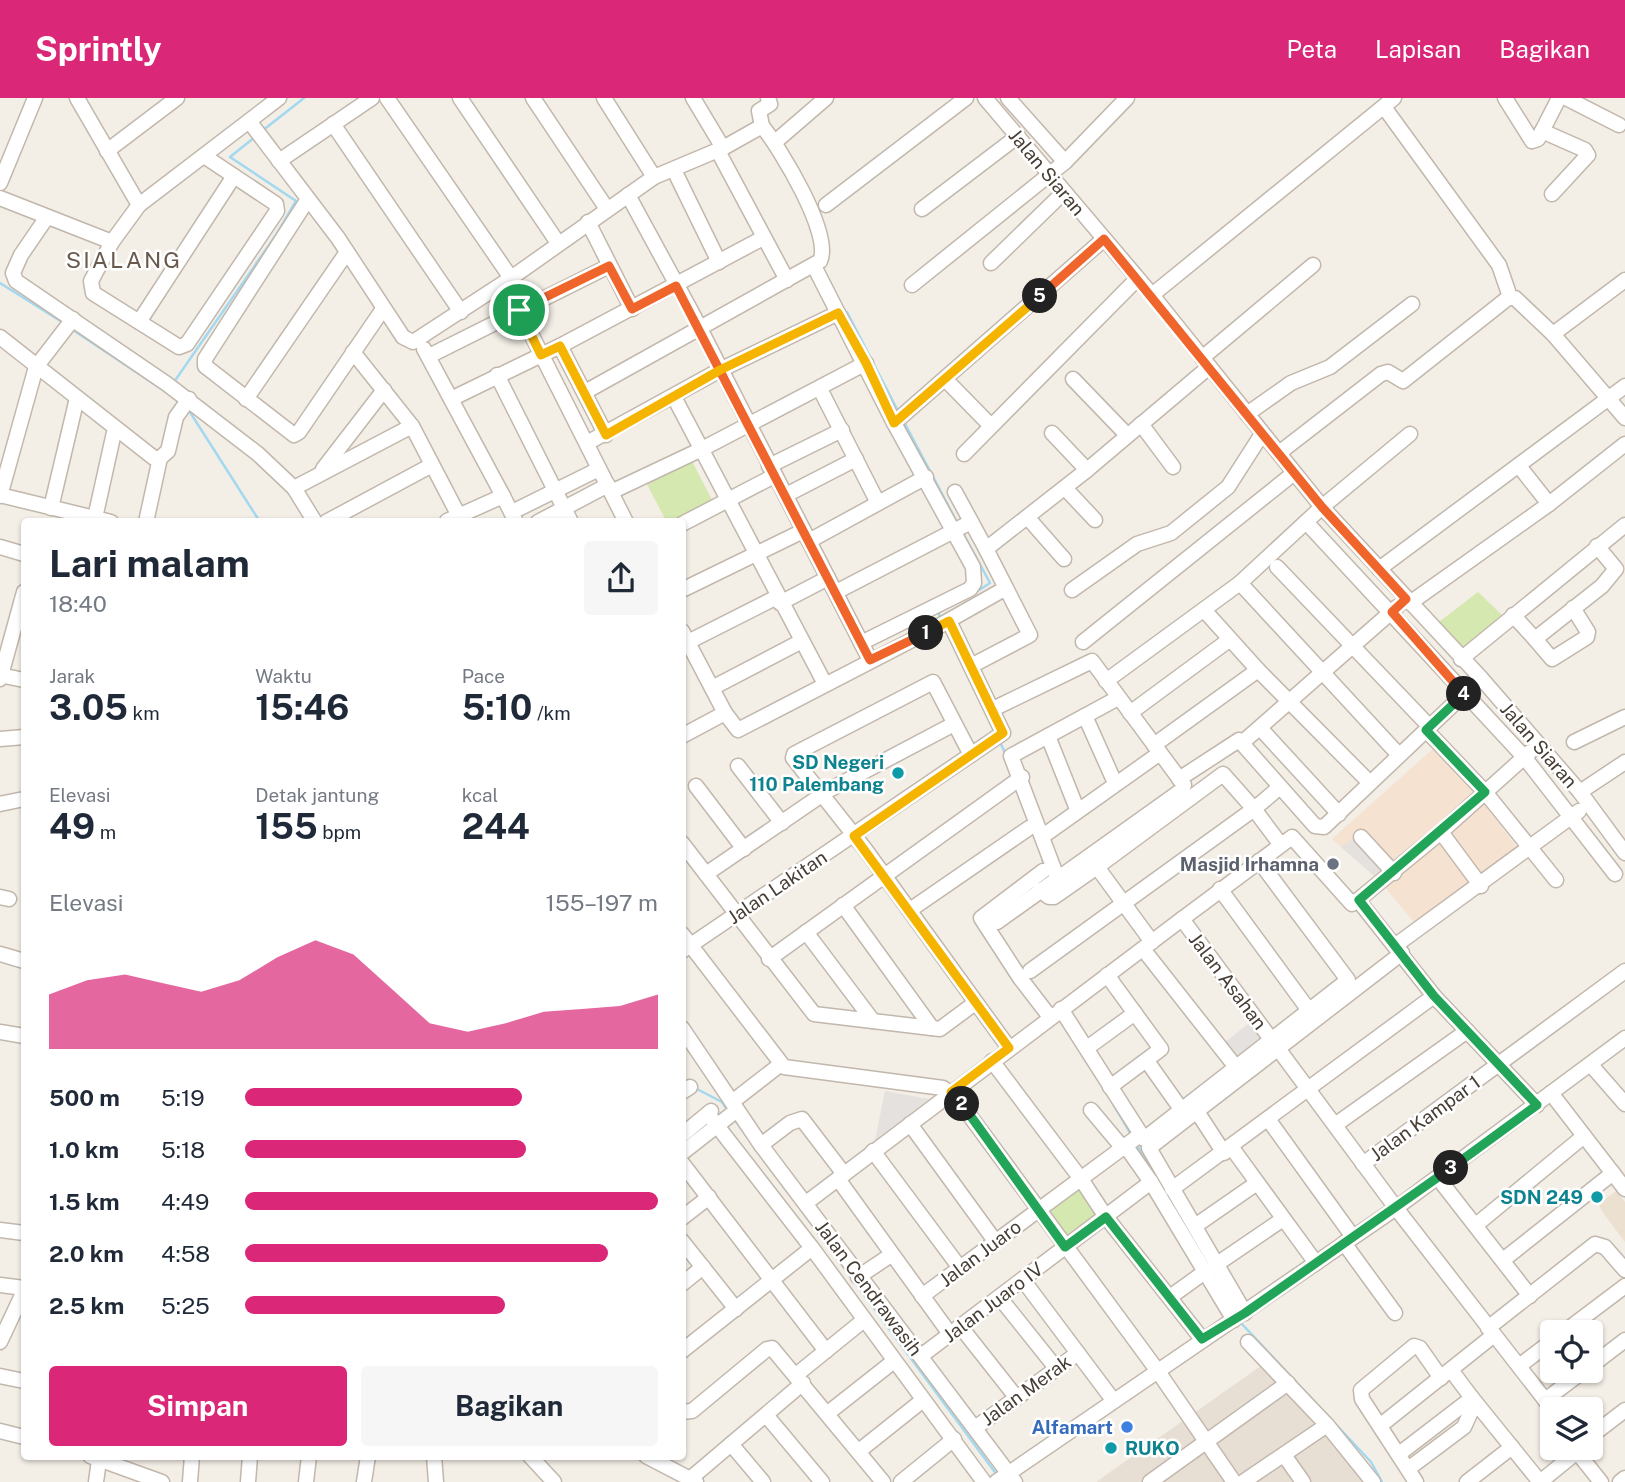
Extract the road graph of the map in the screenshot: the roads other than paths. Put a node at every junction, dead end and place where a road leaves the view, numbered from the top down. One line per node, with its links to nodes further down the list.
1 (35, 98): 37 (street)
2 (77, 98): 29 (street)
3 (177, 98): 29 (street)
4 (279, 98): 24 (street)
5 (372, 98): 21 (street)
6 (387, 98): 59 (street)
7 (460, 98): 52 (street)
8 (533, 98): 45 (street)
9 (604, 98): 36 (street)
10 (693, 98): 28 (street)
11 (768, 98): 23 (street)
12 (826, 98): 27 (street)
13 (966, 98): 44 (street)
14 (1007, 98): 19 (street); 32 (street)
15 (1126, 98): 32 (street)
16 (1505, 98): 25 (street)
17 (1559, 98): 25 (street)
18 (1566, 98): 22 (street)
19 (989, 102): 26 (street, Jalan Siaran)
20 (1389, 102): 65 (street); 66 (street)
21 (332, 124): 31 (street); 71 (street)
22 (1619, 125)
23 (762, 126): 27 (street); 28 (street)
24 (254, 129): 30 (street); 31 (street)
25 (1542, 131): 39 (street)
26 (1018, 136): 34 (street, Jalan Siaran); 46 (street)
27 (775, 142): 58 (street)
28 (720, 150): 33 (street); 49 (street)
29 (107, 151): 43 (street)
30 (204, 156): 35 (street); 43 (street)
31 (279, 162): 42 (street)
32 (1065, 162): 34 (street)
33 (674, 170): 36 (street); 54 (street)
34 (1050, 174): 38 (street, Jalan Siaran); 63 (street)
35 (234, 176): 73 (street); 73 (street)
36 (654, 177): 40 (street)
37 (0, 183)
38 (1064, 192): 50 (street, Jalan Siaran); 55 (street)
39 (1552, 194)
40 (628, 195): 45 (street); 64 (street)
41 (0, 198): 47 (street)
42 (308, 199): 53 (street); 96 (street)
43 (139, 205): 51 (street)
44 (826, 205)
45 (607, 209): 48 (street)
46 (922, 209)
47 (47, 217): 51 (street); 74 (street)
48 (588, 222): 52 (street); 57 (street)
49 (763, 238): 54 (street); 61 (street)
50 (1104, 239): 60 (street, Jalan Siaran); 89 (street)
51 (112, 242): 73 (street)
52 (558, 243): 59 (street)
53 (347, 252): 68 (street); 96 (street)
54 (719, 262): 64 (street)
55 (991, 263)
56 (1313, 265): 83 (street)
57 (609, 266): 69 (street); 70 (street)
58 (814, 266): 61 (street); 72 (street)
59 (511, 278): 70 (street); 71 (street)
60 (1137, 279): 66 (street, Jalan Siaran); 106 (street)
61 (787, 280): 75 (street)
62 (1625, 280): 76 (street)
63 (912, 285)
64 (676, 286): 69 (street); 75 (street)
65 (1508, 291)
66 (1152, 295): 83 (street, Jalan Siaran)
67 (1412, 303): 100 (street)
68 (383, 309): 78 (street); 80 (street)
69 (632, 309): 79 (street)
70 (519, 310): 81 (street); 82 (street)
71 (461, 312): 78 (street)
72 (838, 313): 84 (street); 86 (street)
73 (139, 322)
74 (70, 325): 85 (street); 99 (street)
75 (700, 328): 86 (street); 93 (street)
76 (1553, 334): 97 (street); 118 (street)
77 (0, 337): 85 (street)
78 (418, 341): 82 (street)
79 (560, 346): 81 (street); 93 (street)
80 (353, 352): 92 (street); 96 (street)
81 (541, 355): 87 (street); 114 (street)
82 (429, 356): 98 (street)
83 (1206, 362): 100 (street, Jalan Siaran); 104 (street)
84 (866, 363): 91 (street); 101 (street)
85 (36, 367): 95 (street); 117 (street)
86 (720, 370): 94 (street); 103 (street)
87 (497, 375): 98 (street); 134 (street)
88 (1073, 379): 113 (street)
89 (946, 380): 101 (street); 106 (street)
90 (1625, 386): 97 (street)
91 (820, 389): 103 (street); 108 (street)
92 (384, 390): 105 (street); 128 (street)
93 (585, 392): 112 (street)
94 (674, 397): 112 (street); 116 (street)
95 (77, 398): 107 (street); 143 (street)
96 (246, 398)
97 (1608, 398): 102 (street); 123 (street)
98 (451, 399): 138 (street)
99 (185, 404): 120 (street); 131 (street)
100 (1247, 414): 110 (street, Jalan Siaran)
101 (900, 418): 130 (street)
102 (1625, 418)
103 (747, 423): 116 (street); 127 (street)
104 (1141, 424): 113 (street); 124 (street)
105 (412, 426): 122 (street); 128 (street)
106 (991, 426): 119 (street)
107 (115, 428): 120 (street); 146 (street)
108 (842, 429): 121 (street); 127 (street)
109 (1052, 433): 126 (street)
110 (1262, 434): 118 (street, Jalan Siaran); 172 (street)
111 (1410, 434): 142 (street)
112 (606, 435): 114 (street)
113 (1126, 435): 126 (street)
114 (587, 443): 125 (street)
115 (1625, 444): 141 (street)
116 (702, 449): 133 (street); 139 (street)
117 (7, 450): 136 (street)
118 (1279, 453): 129 (street, Jalan Siaran)
119 (964, 454)
120 (160, 458): 147 (street)
121 (856, 459): 137 (street); 140 (street)
122 (432, 465): 149 (street); 150 (street)
123 (1519, 466): 141 (street); 167 (street)
124 (1173, 467)
125 (599, 469): 133 (street); 134 (street)
126 (1087, 470): 132 (street)
127 (772, 471): 137 (street); 139 (street)
128 (320, 473): 131 (street)
129 (1294, 473): 142 (street, Jalan Siaran); 187 (street)
130 (926, 477): 140 (street); 158 (street)
131 (294, 488): 148 (street)
132 (1065, 488): 153 (street); 154 (street)
133 (610, 489): 144 (street); 152 (street)
134 (556, 490): 144 (street); 145 (street)
135 (955, 492): 158 (street)
136 (0, 495): 143 (street)
137 (786, 495): 159 (street)
138 (503, 496): 145 (street); 151 (street)
139 (727, 501): 155 (street); 164 (street)
140 (878, 503): 159 (street)
141 (1549, 504): 175 (street)
142 (1322, 507): 156 (street); 167 (street, Jalan Siaran)
143 (51, 508): 146 (street)
144 (568, 515)
145 (514, 517)
146 (95, 518)
147 (147, 518)
148 (313, 518)
149 (333, 518)
150 (449, 518)
151 (454, 518)
152 (624, 518)
153 (1028, 518): 162 (street); 165 (street)
154 (1095, 520)
155 (686, 522)
156 (1306, 522): 169 (street); 179 (street)
157 (1625, 525): 160 (street)
158 (962, 526): 162 (street); 173 (street); 188 (street)
159 (806, 536): 164 (street); 168 (street)
160 (1597, 546): 177 (street); 180 (street)
161 (0, 547): 163 (street)
162 (986, 549): 171 (street)
163 (21, 553)
164 (756, 555): 170 (street); 174 (street)
165 (1064, 559)
166 (1277, 567): 189 (street)
167 (1379, 569): 175 (street, Jalan Siaran)
168 (828, 578): 173 (street); 174 (street)
169 (1240, 583): 178 (street); 194 (street)
170 (686, 588)
171 (1006, 588): 181 (street); 192 (street)
172 (1072, 590)
173 (836, 592): 188 (street)
174 (779, 600): 182 (street); 186 (street)
175 (1408, 601): 179 (street); 190 (street, Jalan Siaran)
176 (21, 606): 195 (street)
177 (1573, 608): 184 (street); 184 (street)
178 (1204, 610): 185 (street); 198 (street)
179 (1392, 612): 189 (street); 201 (street)
180 (1513, 615): 184 (street); 190 (street)
181 (944, 623): 191 (street); 192 (street)
182 (686, 637)
183 (686, 639): 200 (street)
184 (1535, 639)
185 (1229, 640): 193 (street); 206 (street)
186 (800, 642): 199 (street); 200 (street)
187 (1083, 642)
188 (861, 643): 191 (street)
189 (1355, 646): 194 (street); 210 (street)
190 (1461, 659): 196 (street, Jalan Siaran)
191 (870, 660): 199 (street)
192 (971, 666): 204 (street)
193 (1258, 670): 203 (street); 219 (street)
194 (1323, 675): 203 (street); 220 (street)
195 (0, 677): 197 (street)
196 (1481, 678): 201 (street); 218 (street, Jalan Siaran)
197 (21, 680)
198 (1106, 681): 202 (street); 204 (street)
199 (825, 684): 205 (street)
200 (712, 688): 205 (street)
201 (1465, 693): 210 (street); 222 (street)
202 (1118, 698): 206 (street); 207 (street)
203 (1292, 703): 211 (street); 229 (street)
204 (993, 709): 221 (street, Jalan Lakitan)
205 (725, 713): 212 (street)
206 (1130, 713): 219 (street)
207 (1084, 716): 213 (street); 230 (street)
208 (1625, 718): 217 (street)
209 (954, 724): 221 (street); 234 (street); 234 (street)
210 (1428, 728): 220 (street); 233 (street)
211 (1261, 729): 216 (street); 240 (street)
212 (686, 734)
213 (1048, 736): 228 (street); 238 (street)
214 (21, 737): 215 (street)
215 (0, 739)
216 (1243, 742): 223 (street); 232 (street)
217 (1574, 743)
218 (1539, 744): 222 (street); 235 (street, Jalan Siaran)
219 (1157, 749): 227 (street); 230 (street)
220 (1398, 754): 229 (street)
221 (971, 755): 245 (street, Jalan Lakitan)
222 (1525, 758): 233 (street); 241 (street)
223 (1208, 759): 226 (street); 227 (street)
224 (1625, 762): 235 (street)
225 (738, 766): 242 (street)
226 (1223, 774): 239 (street); 254 (street)
227 (1179, 779): 260 (street)
228 (1017, 780): 246 (street); 259 (street)
229 (1369, 782): 240 (street)
230 (1115, 783): 238 (street)
231 (696, 786): 251 (street)
232 (1280, 787): 239 (street); 240 (street)
233 (1485, 792): 244 (street); 250 (street)
234 (821, 795): 242 (street); 245 (street)
235 (1585, 798): 241 (street); 252 (street, Jalan Siaran)
236 (21, 800): 237 (street)
237 (0, 804)
238 (1076, 809): 246 (street)
239 (1254, 809): 248 (street); 266 (street)
240 (1339, 814)
241 (1572, 816): 250 (street); 258 (street)
242 (782, 823): 251 (street)
243 (1029, 828): 268 (street)
244 (1441, 832): 256 (street); 262 (street)
245 (854, 836): 259 (street); 269 (street, Jalan Lakitan)
246 (1043, 836): 260 (street)
247 (1362, 837): 256 (street)
248 (1282, 845): 253 (street); 265 (street)
249 (686, 848): 257 (street)
250 (1530, 848): 261 (street); 262 (street)
251 (744, 849): 257 (street)
252 (1625, 853)
253 (1259, 861): 263 (street); 283 (street)
254 (1097, 867): 264 (street); 266 (street)
255 (1043, 871): 287 (street)
256 (1394, 873): 265 (street)
257 (706, 874): 269 (street)
258 (1615, 874)
259 (884, 875): 267 (street); 268 (street)
260 (1057, 877): 264 (street)
261 (1556, 880)
262 (1481, 886): 276 (street)
263 (1220, 889): 270 (street); 286 (street)
264 (1040, 890): 271 (street)
265 (1359, 900): 276 (street)
266 (1123, 903): 275 (street); 280 (street)
267 (843, 905): 272 (street); 290 (street)
268 (910, 910): 285 (street)
269 (736, 914): 273 (street, Jalan Lakitan); 278 (street)
270 (1182, 919): 275 (street, Jalan Asahan); 296 (street, Jalan Asahan)
271 (996, 922)
272 (806, 932): 278 (street); 289 (street)
273 (686, 942)
274 (686, 944): 301 (street)
275 (1147, 946): 282 (street, Jalan Asahan); 304 (street)
276 (1399, 949): 283 (street); 284 (street)
277 (0, 954): 279 (street)
278 (769, 959): 289 (street)
279 (21, 960)
280 (1030, 971)
281 (1623, 972): 302 (street, Jalan Kampar 1)
282 (1107, 975): 287 (street, Jalan Asahan); 288 (street)
283 (1351, 985): 286 (street)
284 (1434, 996): 291 (street); 306 (street)
285 (975, 1003): 290 (street); 297 (street)
286 (1314, 1009): 296 (street)
287 (1056, 1013): 297 (street, Jalan Asahan); 298 (street)
288 (1135, 1013): 298 (street); 299 (street)
289 (873, 1021): 290 (street)
290 (932, 1028)
291 (1466, 1031): 302 (street); 317 (street)
292 (0, 1032): 293 (street)
293 (21, 1036)
294 (686, 1037): 314 (street)
295 (1625, 1038): 303 (street)
296 (1275, 1042): 304 (street); 306 (street, Jalan Asahan); 313 (street)
297 (1009, 1048): 300 (street, Jalan Asahan)
298 (1087, 1048): 305 (street)
299 (1147, 1060): 305 (street); 311 (street)
300 (992, 1062): 307 (street, Jalan Asahan); 330 (street)
301 (780, 1064): 307 (street); 314 (street)
302 (1499, 1064): 310 (street); 325 (street, Jalan Kampar 1)
303 (1591, 1065): 308 (street); 309 (street)
304 (1235, 1066): 311 (street)
305 (1110, 1087): 320 (street)
306 (1309, 1088): 315 (street); 317 (street, Jalan Asahan)
307 (951, 1092): 316 (street, Jalan Asahan); 338 (street)
308 (1551, 1093): 310 (street); 319 (street)
309 (1624, 1102)
310 (1537, 1105): 329 (street)
311 (1181, 1108): 320 (street)
312 (1091, 1110): 320 (street)
313 (1196, 1110): 320 (street); 323 (street)
314 (721, 1114): 318 (street); 321 (street, Jalan Cendrawasih); 322 (street); 350 (street)
315 (1268, 1119): 323 (street); 346 (street)
316 (910, 1124): 324 (street, Jalan Asahan); 347 (street)
317 (1335, 1125): 325 (street, Jalan Asahan)
318 (686, 1133)
319 (1584, 1136): 327 (street); 342 (street)
320 (1138, 1142): 330 (street, Jalan Juaro); 332 (street); 333 (street)
321 (761, 1145): 328 (street); 336 (street, Jalan Cendrawasih)
322 (686, 1149)
323 (1228, 1150): 331 (street); 333 (street)
324 (873, 1152): 328 (street, Jalan Asahan); 356 (street)
325 (1363, 1164): 337 (street, Jalan Asahan)
326 (686, 1168): 335 (street)
327 (1613, 1173): 334 (street); 352 (street)
328 (841, 1177): 336 (street, Jalan Asahan); 351 (street)
329 (1438, 1178): 337 (street); 342 (street)
330 (1081, 1179): 338 (street, Jalan Juaro); 340 (street)
331 (1257, 1183): 341 (street); 343 (street)
332 (1148, 1184): 340 (street, Jalan Juaro IV); 355 (street)
333 (1172, 1189): 343 (street)
334 (1625, 1189)
335 (709, 1196): 339 (street); 359 (street)
336 (806, 1203): 358 (street, Jalan Cendrawasih)
337 (1396, 1208): 346 (street); 376 (street, Jalan Asahan)
338 (1038, 1209): 347 (street, Jalan Juaro); 349 (street)
339 (686, 1215)
340 (1106, 1217): 349 (street, Jalan Juaro IV); 368 (street)
341 (1283, 1219): 353 (street); 355 (street)
342 (1476, 1225): 352 (street)
343 (1195, 1226): 355 (street)
344 (0, 1230): 345 (street)
345 (21, 1233)
346 (1349, 1240): 353 (street); 371 (street)
347 (995, 1241): 356 (street, Jalan Juaro)
348 (686, 1246): 354 (street)
349 (1065, 1247): 360 (street, Jalan Juaro IV); 390 (street)
350 (812, 1248): 359 (street); 373 (street)
351 (891, 1255): 358 (street); 366 (street)
352 (1503, 1260): 367 (street)
353 (1316, 1263): 372 (street)
354 (704, 1267): 361 (street); 370 (street)
355 (1211, 1267): 368 (street); 372 (street)
356 (960, 1268): 366 (street, Jalan Juaro)
357 (1625, 1270): 367 (street)
358 (858, 1277): 385 (street, Jalan Cendrawasih)
359 (772, 1280): 370 (street); 383 (street)
360 (1023, 1280): 369 (street, Jalan Juaro IV); 384 (street)
361 (686, 1281)
362 (0, 1285): 364 (street)
363 (1625, 1286): 374 (street)
364 (21, 1289)
365 (21, 1296): 379 (street)
366 (922, 1296): 375 (street)
367 (1530, 1296): 376 (street)
368 (1170, 1297): 377 (street)
369 (1000, 1298): 375 (street, Jalan Juaro IV); 389 (street)
370 (736, 1309): 381 (street)
371 (1395, 1313)
372 (1239, 1317): 377 (street)
373 (864, 1320): 383 (street); 387 (street)
374 (1580, 1320)
375 (955, 1330): 385 (street, Jalan Juaro IV); 397 (street)
376 (1491, 1332): 388 (street, Jalan Asahan); 391 (street)
377 (1202, 1339): 390 (street)
378 (1625, 1340): 386 (street)
379 (0, 1342)
380 (1248, 1342): 395 (street)
381 (686, 1349)
382 (1540, 1350): 388 (street)
383 (826, 1351): 393 (street)
384 (1078, 1353): 389 (street, Jalan Merak); 401 (street)
385 (921, 1356): 410 (street, Jalan Cendrawasih)
386 (1603, 1357)
387 (894, 1360): 400 (street); 405 (street)
388 (1519, 1366): 398 (street, Jalan Asahan)
389 (1056, 1368): 397 (street, Jalan Merak)
390 (1157, 1370): 401 (street); 414 (street)
391 (1446, 1374): 402 (street); 408 (street); 408 (street)
392 (0, 1376): 394 (street)
393 (799, 1379): 404 (street); 405 (street); 406 (street)
394 (21, 1380)
395 (1288, 1383): 407 (street); 414 (street)
396 (1572, 1383): 399 (street)
397 (1016, 1397): 410 (street, Jalan Merak)
398 (1543, 1397)
399 (1557, 1397)
400 (923, 1400): 413 (street); 417 (street)
401 (1113, 1400): 432 (street)
402 (1473, 1400): 416 (street); 418 (street); 431 (street)
403 (1625, 1409): 409 (street)
404 (686, 1411)
405 (828, 1413): 417 (street)
406 (766, 1415): 415 (street); 444 (street)
407 (1327, 1425): 419 (street); 452 (street)
408 (1381, 1425): 418 (street)
409 (1603, 1426)
410 (975, 1428): 432 (street, Jalan Cendrawasih)
411 (0, 1431): 412 (street)
412 (21, 1436)
413 (954, 1438): 446 (street); 447 (street)
414 (1206, 1442): 448 (street); 449 (street)
415 (731, 1444): 434 (street); 443 (street)
416 (1512, 1447): 454 (street); 455 (street)
417 (859, 1451): 445 (street)
418 (1399, 1454): 431 (street)
419 (1284, 1455): 450 (street); 451 (street)
420 (94, 1460): 435 (street)
421 (100, 1460): 436 (street)
422 (192, 1460): 437 (street)
423 (250, 1460): 438 (street)
424 (309, 1460): 439 (street)
425 (368, 1460): 440 (street)
426 (435, 1460): 441 (street)
427 (537, 1460): 442 (street)
428 (654, 1460): 434 (street)
429 (1566, 1460): 455 (street)
430 (1585, 1460): 456 (street)
431 (1408, 1469): 453 (street)
432 (1006, 1478)
433 (1625, 1478): 457 (street)
434 (693, 1480)
435 (96, 1482)
436 (162, 1482)
437 (190, 1482)
438 (248, 1482)
439 (306, 1482)
440 (365, 1482)
441 (436, 1482)
442 (554, 1482)
443 (763, 1482)
444 (822, 1482)
445 (883, 1482)
446 (901, 1482)
447 (984, 1482)
448 (1150, 1482)
449 (1234, 1482)
450 (1243, 1482)
451 (1303, 1482)
452 (1373, 1482)
453 (1416, 1482)
454 (1467, 1482)
455 (1540, 1482)
456 (1601, 1482)
457 (1620, 1482)

